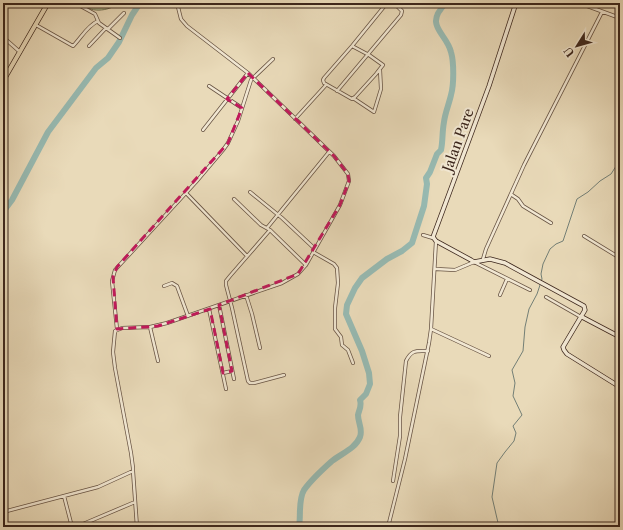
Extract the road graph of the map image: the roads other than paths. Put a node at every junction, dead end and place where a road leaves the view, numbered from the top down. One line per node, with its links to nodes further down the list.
1 (48, 3): 12 (main road)
2 (75, 3): 11 (street)
3 (177, 3): 22 (street)
4 (387, 3): 17 (street)
5 (394, 3): 19 (street)
6 (516, 3): 44 (street, Jalan Pare)
7 (579, 3): 8 (street)
8 (602, 12): 10 (street); 36 (street)
9 (124, 13): 13 (street)
10 (620, 18)
11 (98, 21): 12 (street); 13 (street)
12 (35, 24): 18 (main road)
13 (107, 28): 15 (street); 16 (street)
14 (3, 36): 18 (street)
15 (120, 38)
16 (90, 46)
17 (352, 46): 19 (street); 25 (street)
18 (20, 52): 24 (main road)
19 (369, 55): 21 (street); 27 (street)
20 (273, 59): 23 (street)
21 (380, 69): 28 (street); 28 (street)
22 (248, 73): 23 (street); 29 (street)
23 (253, 78): 30 (street); 31 (street)
24 (3, 81)
25 (326, 85): 27 (street); 31 (street)
26 (209, 86): 29 (street)
27 (337, 91): 28 (street)
28 (353, 98)
29 (227, 99): 30 (street); 32 (street)
30 (242, 108): 35 (street)
31 (295, 119): 33 (street)
32 (203, 130)
33 (329, 152): 38 (street); 45 (street)
34 (250, 192): 38 (street)
35 (186, 193): 46 (street); 64 (street)
36 (512, 195): 39 (street); 48 (street)
37 (234, 200): 40 (street)
38 (278, 214): 40 (street); 45 (street)
39 (551, 223)
40 (267, 228): 41 (street)
41 (270, 230): 46 (street); 50 (street)
42 (423, 235): 44 (street)
43 (584, 236): 47 (street)
44 (435, 239): 49 (street); 51 (street)
45 (314, 251): 50 (street); 71 (street)
46 (247, 256): 58 (street)
47 (620, 258)
48 (483, 259): 49 (street); 62 (street)
49 (474, 262): 51 (street); 52 (street)
50 (306, 265): 55 (street)
51 (435, 269): 65 (street)
52 (507, 279): 54 (street); 56 (street)
53 (164, 286): 61 (street)
54 (530, 290)
55 (246, 295): 58 (street); 67 (street)
56 (500, 295)
57 (546, 297): 62 (street)
58 (231, 301): 59 (street); 74 (street)
59 (219, 305): 60 (street); 72 (street)
60 (209, 309): 61 (street); 73 (street)
61 (188, 316): 63 (street)
62 (582, 317): 66 (street); 76 (street)
63 (150, 327): 64 (street); 70 (street)
64 (117, 329): 78 (street)
65 (431, 329): 68 (street); 69 (street)
66 (620, 337)
67 (260, 348)
68 (428, 351): 79 (street); 86 (street)
69 (490, 356)
70 (158, 361)
71 (354, 363)
72 (232, 371): 73 (street); 75 (street)
73 (223, 373): 77 (street)
74 (284, 375)
75 (234, 379)
76 (620, 387)
77 (226, 389)
78 (133, 471): 80 (street); 81 (street)
79 (393, 481)
80 (64, 496): 82 (street); 83 (street)
81 (135, 502): 84 (street); 85 (street)
82 (3, 512)
83 (72, 527)
84 (76, 527)
85 (137, 527)
86 (388, 527)

